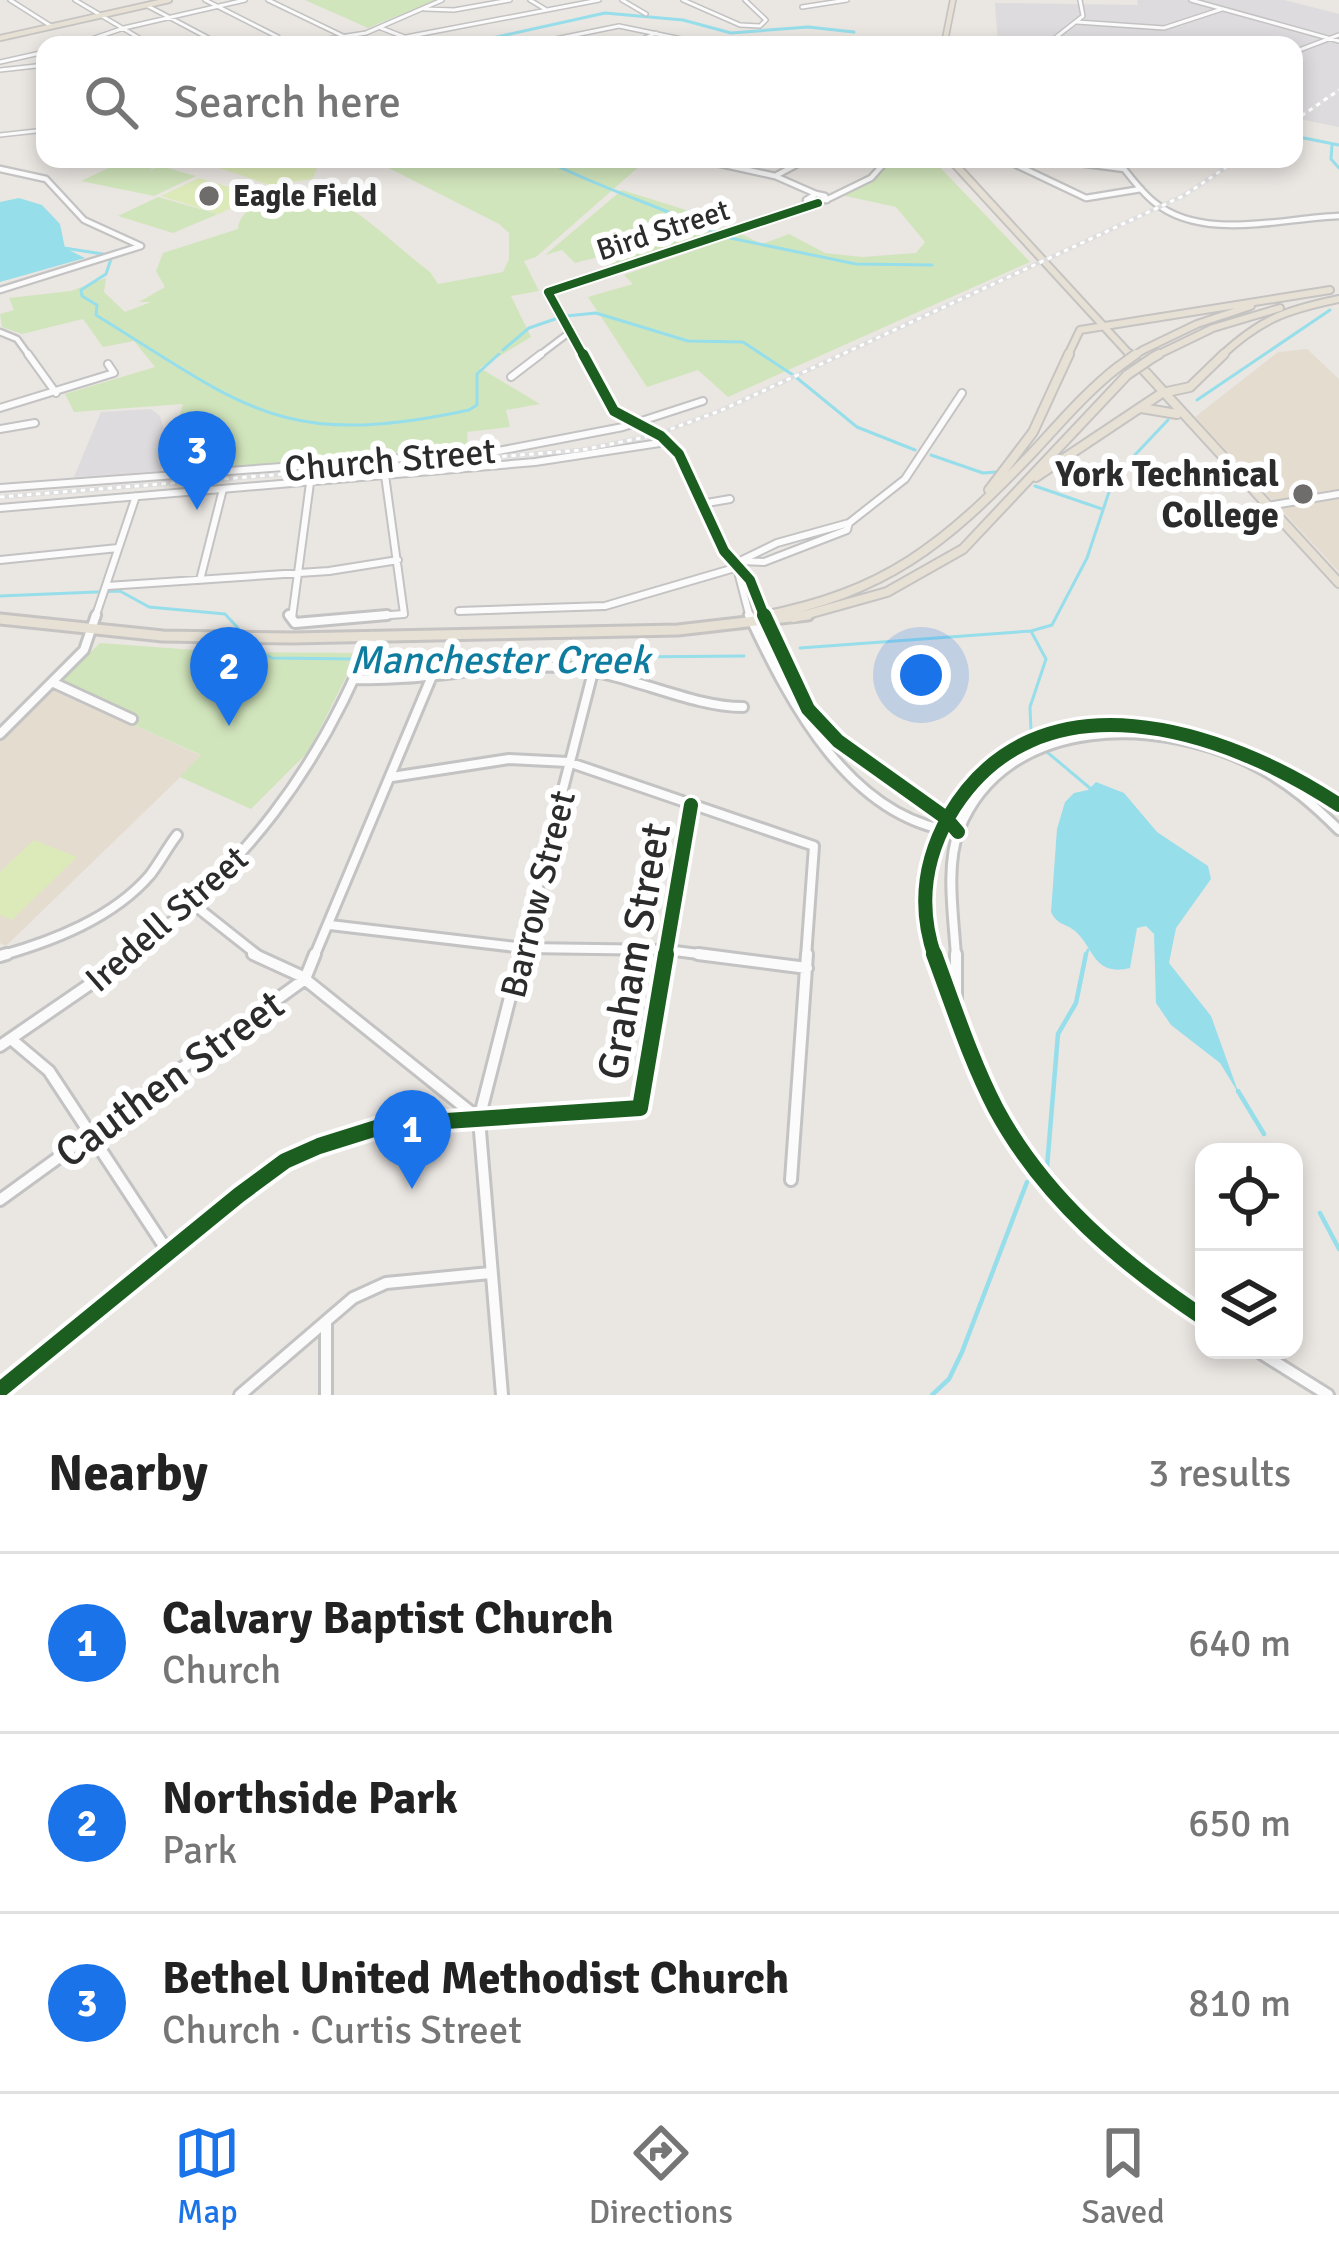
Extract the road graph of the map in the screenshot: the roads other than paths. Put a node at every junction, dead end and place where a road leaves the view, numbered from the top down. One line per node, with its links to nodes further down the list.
1 (10, 0): 30 (street)
2 (75, 0): 27 (street)
3 (169, 0): 18 (main road)
4 (205, 0): 21 (street)
5 (245, 0): 21 (street)
6 (268, 0): 38 (street)
7 (442, 0): 23 (street)
8 (510, 0): 23 (street)
9 (530, 0): 25 (street)
10 (599, 0): 19 (street)
11 (622, 0): 26 (street)
12 (683, 0): 13 (street)
13 (746, 0)
14 (847, 0): 22 (street)
15 (953, 0): 45 (main road)
16 (1081, 0): 29 (street)
17 (1191, 0): 24 (street)
18 (157, 1): 20 (main road)
19 (588, 1): 25 (street)
20 (146, 5): 27 (main road); 28 (street)
21 (218, 6): 28 (street); 37 (street)
22 (802, 7)
23 (423, 8): 32 (street)
24 (1222, 9): 29 (street); 48 (street)
25 (546, 10): 41 (street)
26 (646, 14)
27 (101, 15): 30 (main road); 31 (street)
28 (170, 17): 31 (street); 36 (street)
29 (1077, 22): 46 (street)
30 (51, 26): 47 (main road)
31 (124, 28): 34 (street); 35 (street)
32 (380, 28): 39 (street); 40 (street)
33 (658, 32): 42 (street); 43 (street); 44 (street)
34 (100, 36)
35 (137, 36)
36 (206, 36)
37 (276, 36)
38 (344, 36)
39 (350, 36)
40 (403, 36)
41 (411, 36)
42 (572, 36)
43 (649, 36)
44 (674, 36)
45 (946, 36)
46 (1058, 36)
47 (0, 38)
48 (1331, 38): 49 (street); 50 (street)
49 (1339, 38)
50 (1303, 49)
51 (36, 55): 52 (street)
52 (0, 66): 53 (street)
53 (36, 66)
54 (36, 131): 55 (street)
55 (0, 135)
56 (739, 168): 64 (street)
57 (790, 168): 64 (street)
58 (880, 168): 67 (street, Bird Street)
59 (958, 168): 73 (main road)
60 (1023, 168): 65 (street)
61 (1111, 168): 63 (street)
62 (0, 169): 71 (street)
63 (1125, 170): 65 (street)
64 (775, 176): 66 (street)
65 (1143, 188): 70 (street)
66 (809, 195): 67 (street); 68 (street); 69 (street, Bird Street)
67 (829, 197): 68 (street, Bird Street)
68 (818, 203): 69 (street, Bird Street)
69 (792, 212): 77 (street, Bird Street)
70 (1339, 216)
71 (0, 290)
72 (1337, 293): 74 (main road); 81 (main road); 97 (main road, bridge); 105 (main road, bridge)
73 (1084, 309): 74 (main road); 75 (main road); 78 (main road)
74 (1123, 322): 75 (main road)
75 (1102, 327): 78 (main road); 84 (main road)
76 (0, 332): 82 (street)
77 (570, 332): 80 (street); 90 (street)
78 (1078, 332): 105 (main road)
79 (108, 364): 82 (street)
80 (511, 377)
81 (1190, 387): 84 (main road); 88 (main road)
82 (56, 393): 86 (street)
83 (962, 393): 104 (street)
84 (1162, 394): 87 (main road); 88 (main road)
85 (703, 401): 90 (street, Church Street)
86 (0, 408)
87 (1134, 410): 88 (main road); 97 (main road)
88 (1187, 419): 102 (main road)
89 (35, 423): 91 (street)
90 (636, 423): 92 (street); 95 (street, Church Street)
91 (0, 429)
92 (668, 441): 93 (street); 101 (street)
93 (385, 475): 94 (street); 108 (street)
94 (310, 483): 96 (street); 110 (street)
95 (0, 488)
96 (224, 489): 99 (street); 111 (street)
97 (1017, 491): 116 (main road)
98 (1339, 494): 102 (street)
99 (136, 496): 103 (street); 106 (street)
100 (730, 499): 101 (street)
101 (700, 504): 109 (street)
102 (1268, 506): 112 (main road)
103 (0, 507)
104 (850, 523): 109 (street); 109 (street)
105 (957, 532): 116 (main road)
106 (118, 548): 107 (street); 113 (street)
107 (0, 560)
108 (398, 560): 110 (street); 110 (street)
109 (739, 565): 114 (street); 116 (street)
110 (296, 573): 111 (street)
111 (200, 580): 113 (street)
112 (1339, 583)
113 (105, 591): 117 (street)
114 (459, 610)
115 (0, 619): 117 (main road)
116 (759, 620): 118 (main road); 125 (street)
117 (92, 629): 118 (main road); 122 (street)
118 (371, 636): 121 (street, Iredell Street)
119 (594, 668): 120 (street); 123 (street); 127 (street, Barrow Street)
120 (432, 676): 121 (street); 128 (street, Cauthen Street)
121 (355, 679): 140 (street, Iredell Street)
122 (54, 683): 124 (street); 126 (street)
123 (743, 707)
124 (132, 719)
125 (820, 732): 135 (street); 138 (street)
126 (0, 734)
127 (571, 764): 128 (street); 132 (street); 142 (street, Barrow Street)
128 (392, 778): 141 (street, Cauthen Street)
129 (1339, 785): 130 (street)
130 (1325, 794): 131 (street); 133 (street); 135 (street)
131 (1315, 801): 134 (street); 137 (street)
132 (691, 805): 143 (street, Graham Street); 145 (street)
133 (1339, 807): 134 (street)
134 (1324, 810): 136 (street)
135 (946, 818): 137 (street); 138 (street)
136 (1339, 830)
137 (958, 832): 138 (street); 147 (street)
138 (938, 833): 147 (street)
139 (177, 835): 144 (street)
140 (193, 904): 146 (street); 148 (street, Iredell Street)
141 (331, 925): 142 (street); 146 (street, Cauthen Street)
142 (524, 948): 143 (street); 149 (street, Barrow Street)
143 (667, 950): 145 (street); 149 (street, Graham Street)
144 (0, 956)
145 (807, 968): 151 (street)
146 (305, 980): 149 (street); 150 (street, Cauthen Street)
147 (956, 1008): 155 (street)
148 (5, 1042): 150 (street)
149 (479, 1119): 153 (street); 154 (street, Barrow Street)
150 (92, 1133): 152 (street, Cauthen Street); 153 (street)
151 (791, 1180)
152 (0, 1200)
153 (168, 1252): 158 (street)
154 (490, 1273): 156 (street); 161 (street, Barrow Street)
155 (1195, 1312)
156 (326, 1321): 159 (street); 160 (street)
157 (1270, 1359): 162 (street)
158 (0, 1390)
159 (239, 1395)
160 (326, 1395)
161 (502, 1395)
162 (1328, 1395)

